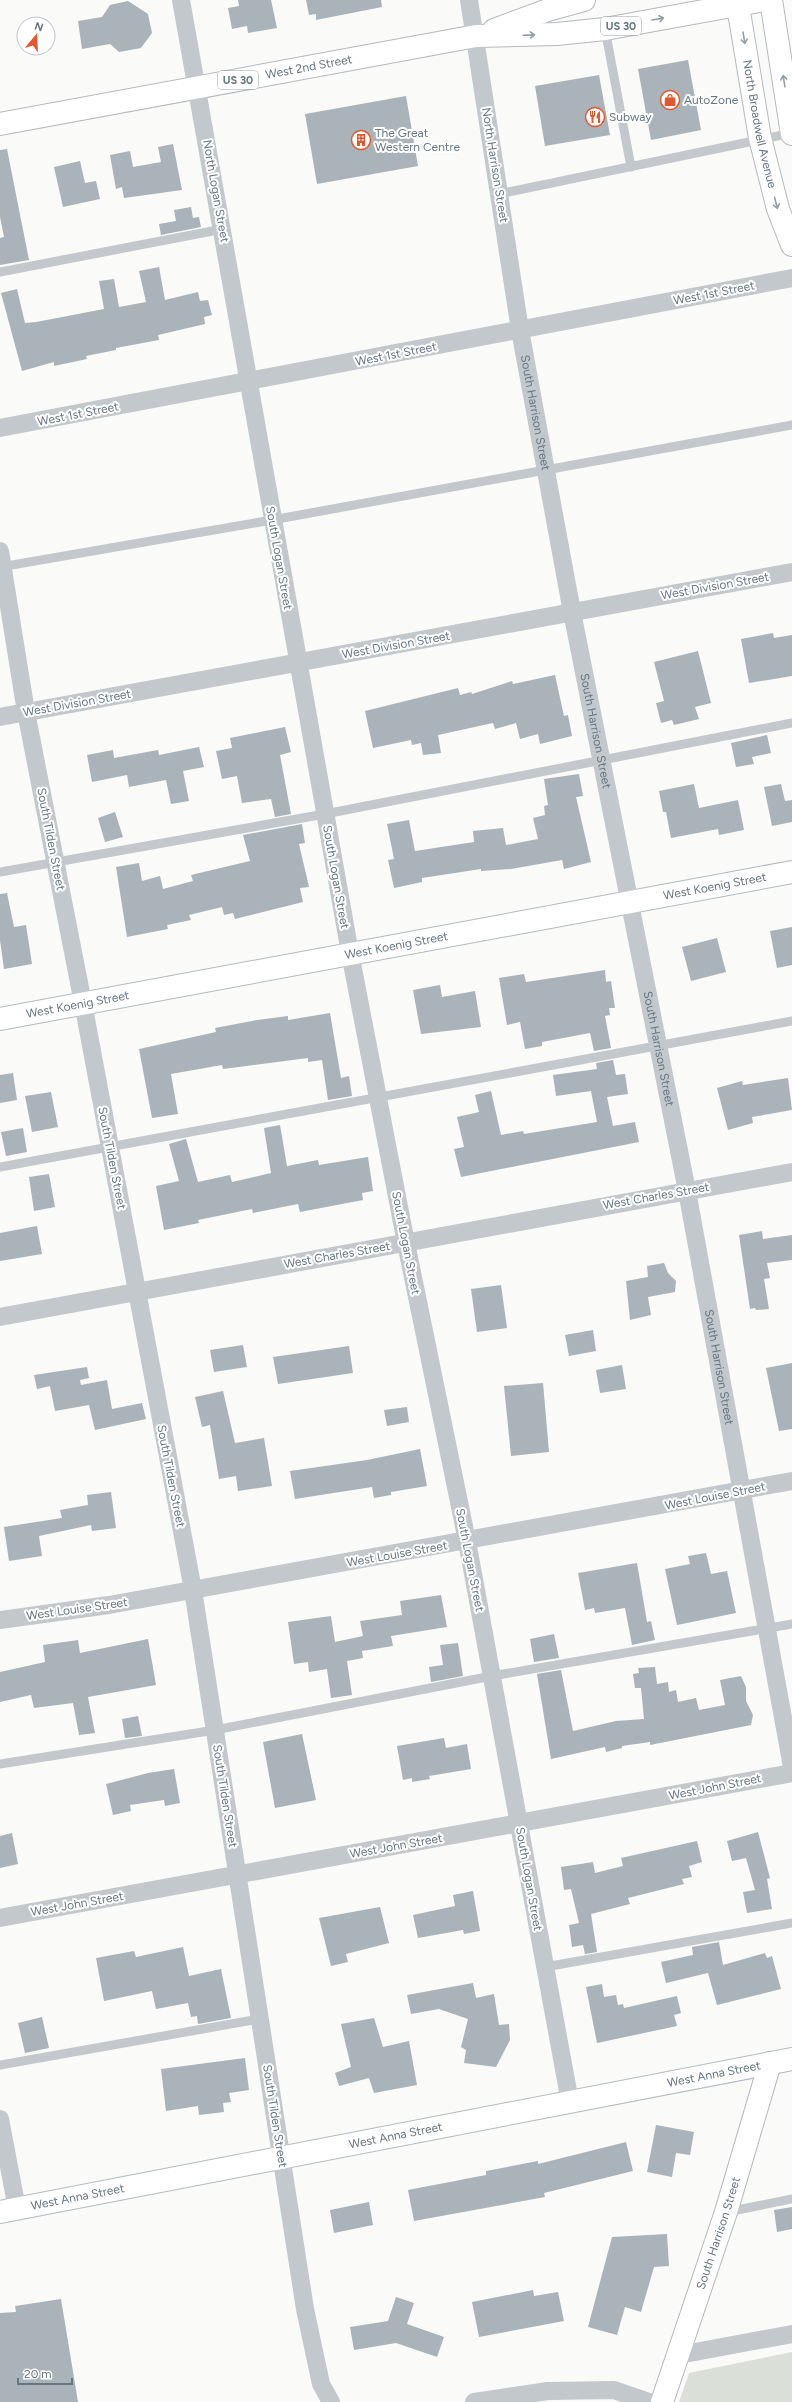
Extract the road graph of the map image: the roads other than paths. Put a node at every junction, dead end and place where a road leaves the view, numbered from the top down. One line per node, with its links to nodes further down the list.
1 (182, 0): 9 (street, North Logan Street)
2 (469, 0): 8 (street, North Harrison Street)
3 (584, 0): 8 (main road, West 2nd Street / US 30)
4 (764, 0): 6 (main road, West 2nd Street / US 30)
5 (771, 0): 11 (main road, one-way to 5)
6 (738, 2): 7 (main road, West 2nd Street / US 30, one-way to 6); 12 (main road, North Broadwell Avenue, one-way to 12)
7 (605, 29): 8 (main road, West 2nd Street / US 30, one-way to 7); 13 (lane)
8 (476, 36): 9 (main road, West 2nd Street / US 30); 14 (street, North Harrison Street)
9 (198, 87): 10 (main road, West 2nd Street / US 30); 15 (street, North Logan Street)
10 (0, 124)
11 (792, 133): 12 (lane)
12 (760, 138): 13 (lane); 16 (main road, North Broadwell Avenue, one-way to 16)
13 (631, 167): 14 (lane)
14 (499, 194): 19 (street, North Harrison Street)
15 (223, 229): 17 (lane); 20 (street, North Logan Street)
16 (792, 245)
17 (0, 272)
18 (792, 278): 19 (street, West 1st Street)
19 (520, 330): 20 (street, West 1st Street); 23 (street, South Harrison Street)
20 (248, 382): 22 (street, West 1st Street); 24 (street, South Logan Street)
21 (792, 425): 23 (lane)
22 (0, 428)
23 (546, 470): 24 (lane); 27 (street, South Harrison Street)
24 (272, 520): 25 (lane); 28 (street, South Logan Street)
25 (1, 561): 29 (street, South Tilden Street)
26 (792, 572): 27 (street, West Division Street)
27 (572, 612): 28 (street, West Division Street); 32 (street, South Harrison Street)
28 (297, 663): 29 (street, West Division Street); 33 (street, South Logan Street)
29 (26, 712): 30 (street, West Division Street); 34 (street, South Tilden Street)
30 (0, 717)
31 (792, 723): 32 (lane)
32 (602, 760): 33 (lane); 37 (street, South Harrison Street)
33 (325, 814): 34 (lane); 38 (street, South Logan Street)
34 (56, 862): 35 (lane); 39 (street, South Tilden Street)
35 (0, 872)
36 (792, 872): 37 (main road, West Koenig Street)
37 (631, 902): 38 (main road, West Koenig Street); 42 (street, South Harrison Street)
38 (350, 953): 39 (main road, West Koenig Street); 43 (street, South Logan Street)
39 (83, 1003): 40 (main road, West Koenig Street); 44 (street, South Tilden Street)
40 (0, 1019)
41 (792, 1021): 42 (lane)
42 (659, 1045): 43 (lane); 47 (street, South Harrison Street)
43 (378, 1096): 44 (lane); 48 (street, South Logan Street)
44 (110, 1146): 45 (lane); 49 (street, South Tilden Street)
45 (0, 1167)
46 (792, 1172): 47 (street, West Charles Street)
47 (687, 1191): 48 (street, West Charles Street); 52 (street, South Harrison Street)
48 (406, 1243): 49 (street, West Charles Street); 53 (street, South Logan Street)
49 (137, 1292): 50 (street, West Charles Street); 54 (street, South Tilden Street)
50 (0, 1316)
51 (792, 1481): 52 (street, West Louise Street)
52 (741, 1492): 53 (street, West Louise Street); 57 (street, South Harrison Street)
53 (467, 1542): 54 (street, West Louise Street); 58 (street, South Logan Street)
54 (193, 1590): 55 (street, West Louise Street); 59 (street, South Tilden Street)
55 (0, 1620)
56 (792, 1624): 57 (lane)
57 (766, 1628): 58 (lane); 61 (street, South Harrison Street)
58 (492, 1676): 59 (lane); 63 (street, South Logan Street)
59 (215, 1730): 60 (lane); 64 (street, South Tilden Street)
60 (0, 1764)
61 (792, 1768)
62 (792, 1773): 63 (street, West John Street)
63 (519, 1823): 64 (street, West John Street); 67 (street, South Logan Street)
64 (237, 1875): 65 (street, West John Street); 68 (street, South Tilden Street)
65 (0, 1918)
66 (792, 1922): 67 (lane)
67 (545, 1967): 72 (street, South Logan Street)
68 (260, 2018): 71 (lane); 74 (street, South Tilden Street)
69 (792, 2059): 70 (main road, West Anna Street)
70 (770, 2063): 72 (main road, West Anna Street); 77 (main road, South Harrison Street)
71 (0, 2065)
72 (570, 2102): 74 (main road, West Anna Street)
73 (0, 2119): 76 (street)
74 (281, 2158): 76 (main road, West Anna Street); 80 (street, South Tilden Street)
75 (792, 2199): 77 (lane)
76 (8, 2210)
77 (726, 2212): 79 (main road, South Harrison Street)
78 (792, 2334): 79 (street)
79 (679, 2354): 83 (main road, South Harrison Street)
80 (331, 2402)
81 (474, 2402): 82 (street)
82 (648, 2402)
83 (662, 2402)

